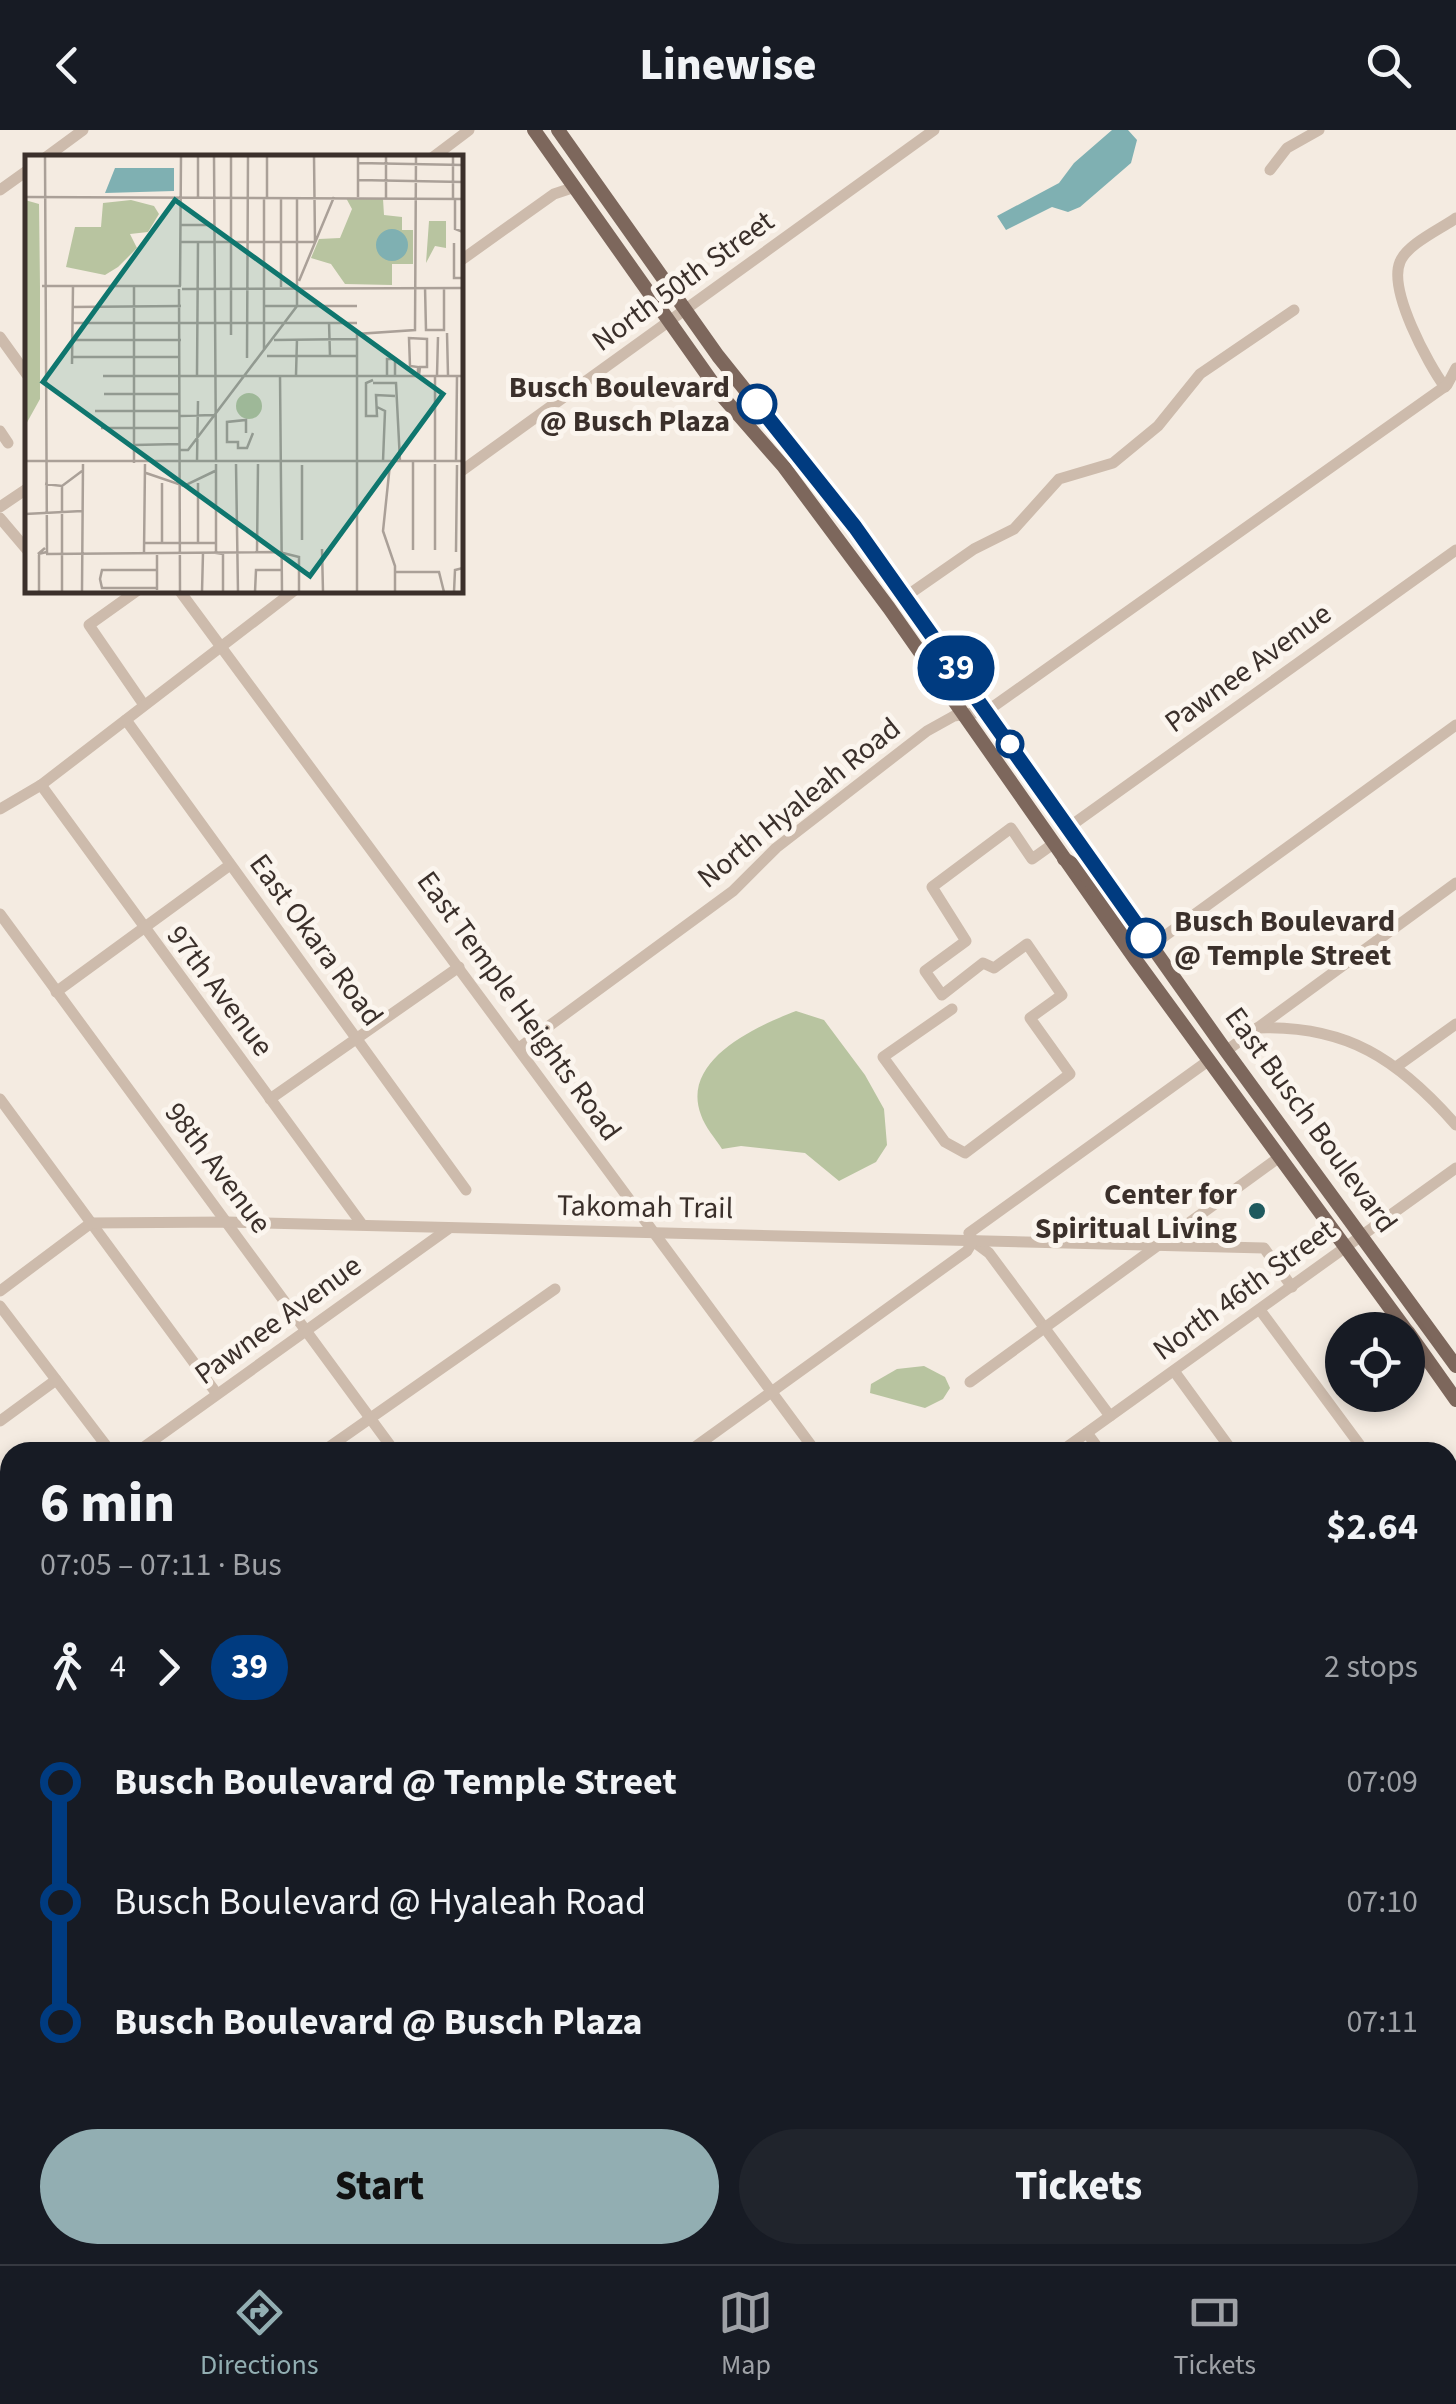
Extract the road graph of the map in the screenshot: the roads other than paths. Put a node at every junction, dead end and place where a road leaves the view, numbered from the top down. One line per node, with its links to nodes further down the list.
1 (83, 130): 7 (street)
2 (470, 130): 8 (street)
3 (534, 130): 11 (main road, East Busch Boulevard)
4 (934, 130): 15 (street, North 50th Street)
5 (1319, 130): 9 (street)
6 (566, 133): 15 (main road, East Busch Boulevard)
7 (49, 155)
8 (436, 155)
9 (1270, 170)
10 (25, 172): 12 (street)
11 (574, 187): 14 (street); 17 (main road, East Busch Boulevard)
12 (0, 190)
13 (1456, 218): 21 (street)
14 (462, 260)
15 (685, 310): 17 (street, North 50th Street); 30 (main road, East Busch Boulevard)
16 (1294, 310): 36 (street)
17 (669, 322): 25 (main road, East Busch Boulevard); 26 (street, North 50th Street)
18 (0, 337): 20 (street)
19 (1456, 368): 21 (street)
20 (25, 372)
21 (1446, 386): 22 (street); 39 (street)
22 (1456, 397)
23 (0, 431): 24 (street)
24 (8, 443)
25 (784, 466): 30 (main road); 40 (main road, East Busch Boulevard)
26 (462, 471)
27 (25, 490): 28 (street)
28 (0, 506)
29 (0, 518): 31 (street)
30 (855, 527): 36 (main road, East Busch Boulevard)
31 (25, 547)
32 (1456, 550): 45 (street, Pawnee Avenue)
33 (135, 592): 38 (street)
34 (180, 592): 37 (street, East Temple Heights Road)
35 (292, 592): 37 (street)
36 (905, 597): 39 (main road, East Busch Boulevard)
37 (219, 644): 38 (street); 54 (street, East Temple Heights Road)
38 (144, 706): 41 (street)
39 (987, 711): 40 (street, North Hyaleah Road); 45 (main road, East Busch Boulevard)
40 (963, 713): 46 (main road, East Busch Boulevard); 61 (street, North Hyaleah Road)
41 (126, 720): 43 (street); 48 (street, East Okara Road)
42 (1456, 725): 52 (street)
43 (42, 785): 44 (street); 51 (street, 97th Avenue)
44 (0, 809)
45 (1069, 827): 52 (main road, East Busch Boulevard)
46 (1053, 844): 47 (main road, East Busch Boulevard); 56 (street)
47 (1063, 858): 52 (main road); 53 (main road, East Busch Boulevard)
48 (230, 864): 51 (street); 60 (street, East Okara Road)
49 (1456, 883): 58 (street)
50 (0, 914): 55 (street, 98th Avenue)
51 (142, 928): 55 (street); 66 (street, 97th Avenue)
52 (1151, 946): 59 (main road, East Busch Boulevard)
53 (1134, 959): 59 (main road); 63 (main road, East Busch Boulevard)
54 (459, 967): 60 (street); 61 (street, East Temple Heights Road)
55 (56, 992): 72 (street, 98th Avenue)
56 (952, 1009)
57 (1456, 1024): 64 (street)
58 (1257, 1028): 62 (street); 64 (street)
59 (1214, 1034): 62 (main road, East Busch Boulevard)
60 (356, 1036): 66 (street); 71 (street, East Okara Road)
61 (519, 1048): 76 (street, East Temple Heights Road)
62 (1226, 1051): 68 (main road, East Busch Boulevard)
63 (1208, 1061): 68 (main road); 69 (main road, East Busch Boulevard); 78 (street)
64 (1396, 1067): 67 (street)
65 (0, 1098): 73 (street)
66 (270, 1100): 74 (street, 97th Avenue)
67 (1456, 1125)
68 (1281, 1126): 77 (main road, East Busch Boulevard)
69 (1281, 1156): 79 (street); 80 (main road, East Busch Boulevard)
70 (1456, 1168): 77 (street, North 46th Street)
71 (466, 1190)
72 (227, 1222): 73 (street, Takomah Trail); 74 (street, Takomah Trail); 88 (street, 98th Avenue)
73 (92, 1224): 83 (street); 95 (street)
74 (361, 1224): 75 (street, Takomah Trail)
75 (448, 1229): 76 (street, Takomah Trail); 88 (street, Pawnee Avenue)
76 (654, 1231): 78 (street, Takomah Trail); 94 (street, East Temple Heights Road)
77 (1362, 1236): 80 (street, North 46th Street); 90 (main road, East Busch Boulevard)
78 (973, 1242): 79 (street, Takomah Trail); 87 (street); 94 (street)
79 (1163, 1243): 81 (street, Takomah Trail); 87 (street)
80 (1347, 1247): 81 (street, North 46th Street); 86 (main road, East Busch Boulevard)
81 (1292, 1286): 85 (street, North 46th Street)
82 (555, 1289): 98 (street)
83 (0, 1292)
84 (0, 1306): 92 (street)
85 (1260, 1310): 91 (street, North 46th Street); 110 (street)
86 (1393, 1312)
87 (1046, 1329): 93 (street); 97 (street)
88 (308, 1330): 95 (street, Pawnee Avenue); 98 (street, 98th Avenue)
89 (1425, 1356): 96 (main road, East Busch Boulevard)
90 (1456, 1366)
91 (1174, 1372): 97 (street, North 46th Street); 109 (street)
92 (56, 1380): 99 (street); 101 (street)
93 (970, 1382)
94 (772, 1392): 105 (street); 106 (street, East Temple Heights Road)
95 (217, 1394): 102 (street, Pawnee Avenue)
96 (1456, 1400)
97 (1110, 1416): 100 (street, North 46th Street)
98 (370, 1418): 103 (street); 104 (street, 98th Avenue)
99 (0, 1422)
100 (1087, 1433): 107 (street, North 46th Street); 108 (street)
101 (103, 1442)
102 (151, 1442)
103 (336, 1442)
104 (388, 1442)
105 (702, 1442)
106 (809, 1442)
107 (1074, 1442)
108 (1093, 1442)
109 (1226, 1442)
110 (1358, 1442)

